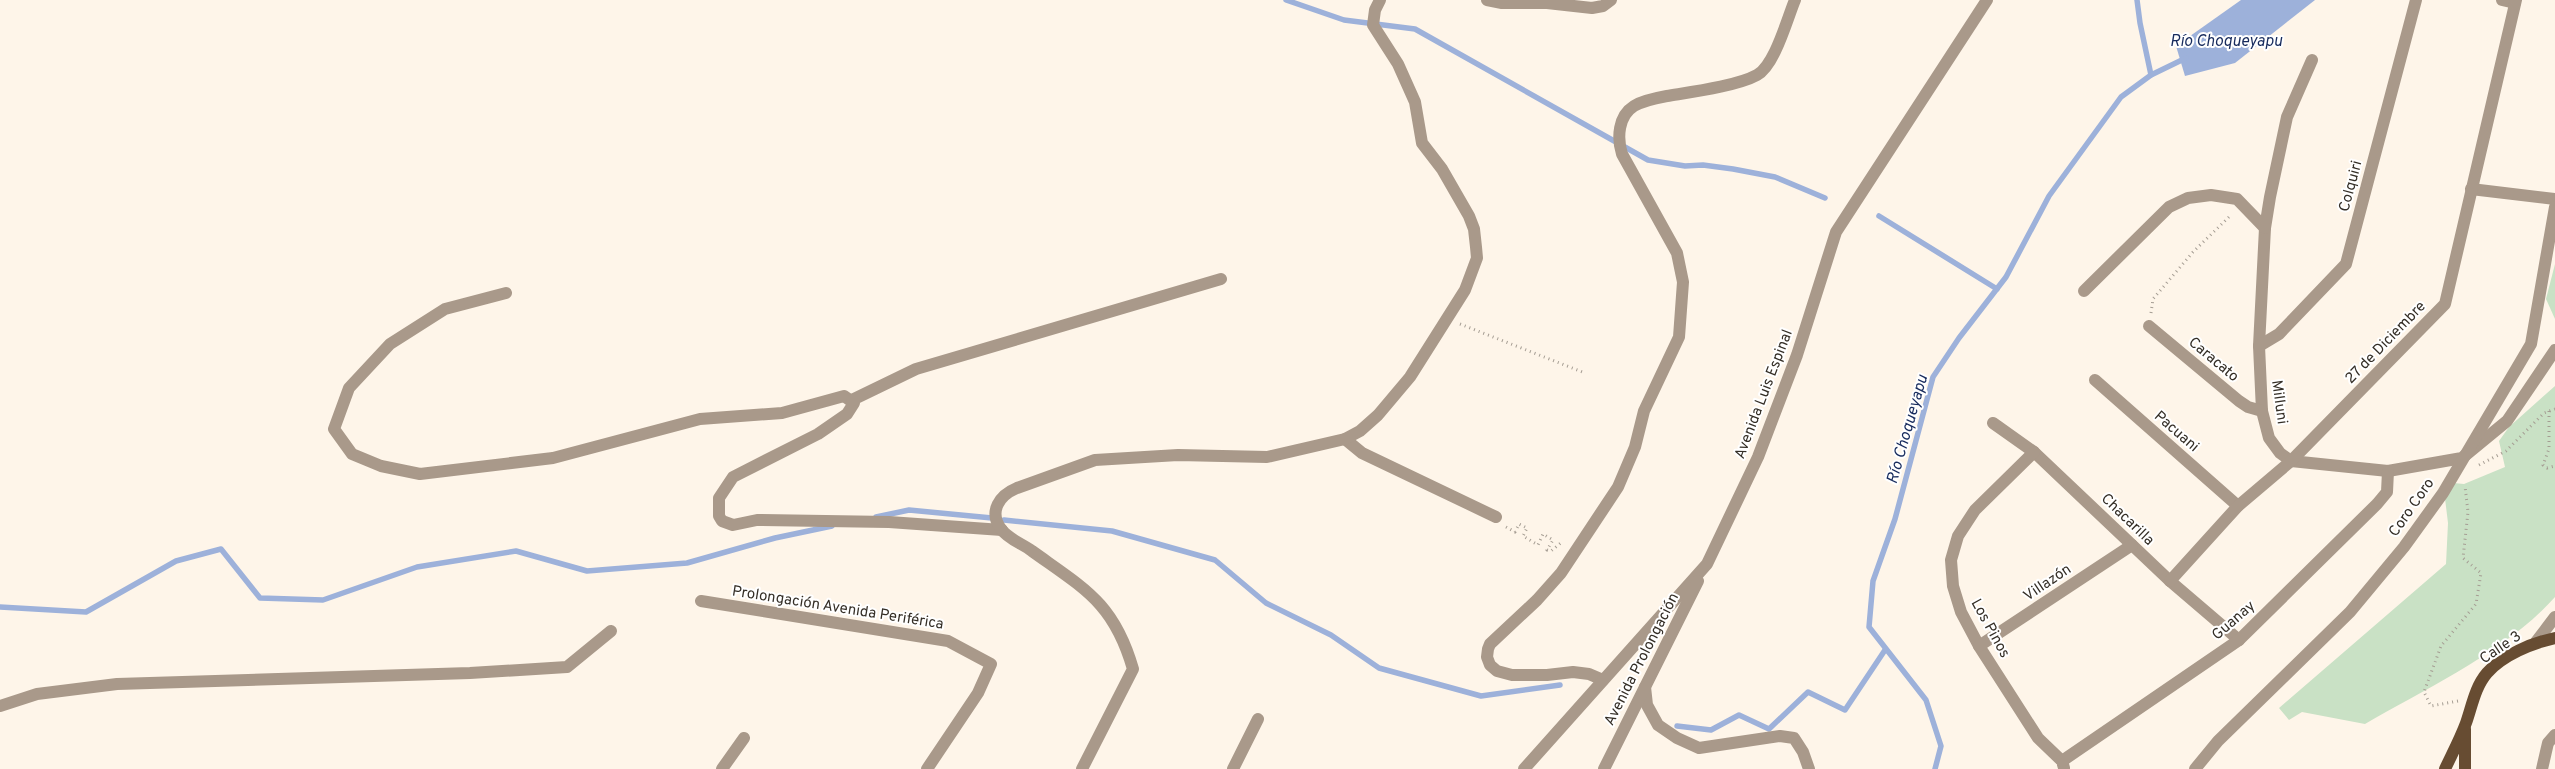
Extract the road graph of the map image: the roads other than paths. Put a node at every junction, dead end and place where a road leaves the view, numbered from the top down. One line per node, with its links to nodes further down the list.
1 (1380, 0): 23 (street)
2 (1487, 0): 3 (street)
3 (1611, 0)
4 (1795, 0): 41 (street)
5 (1987, 0): 32 (street, Avenida Luis Espinal)
6 (2416, 0): 17 (street, Colquiri)
7 (2511, 1): 9 (street, 27 de Diciembre)
8 (2312, 60): 12 (street, Milluni)
9 (2471, 188): 10 (street); 26 (street, 27 de Diciembre)
10 (2555, 199)
11 (2555, 206): 25 (street, Coro Coro)
12 (2266, 228): 14 (street); 17 (street, Milluni)
13 (1221, 279): 20 (street)
14 (2084, 291)
15 (506, 293): 20 (street)
16 (2148, 326): 21 (street, Caracato)
17 (2259, 346): 21 (street, Milluni)
18 (2555, 350): 25 (street)
19 (2095, 380): 28 (street, Pacuani)
20 (852, 400): 30 (street)
21 (2262, 411): 26 (street, Milluni)
22 (1993, 423): 24 (street, Chacarilla)
23 (1345, 439): 29 (street); 30 (street)
24 (2034, 452): 31 (street, Chacarilla); 40 (street, Los Pinos)
25 (2462, 458): 27 (street); 56 (street, Coro Coro)
26 (2291, 461): 27 (street); 28 (street, 27 de Diciembre)
27 (2388, 471): 38 (street, Guanay)
28 (2238, 506): 33 (street, 27 de Diciembre)
29 (1496, 517)
30 (1002, 530): 51 (street)
31 (2132, 545): 33 (street, Chacarilla); 40 (street, Villazón)
32 (1707, 564): 41 (street, Avenida Luis Espinal); 42 (street, Avenida Prolongación)
33 (2170, 581): 38 (street, Chacarilla)
34 (701, 601): 50 (street, Prolongación Avenida Periférica)
35 (2555, 617): 39 (street)
36 (611, 631): 43 (street)
37 (2555, 638): 39 (main road, Calle 3)
38 (2240, 640): 48 (street, Guanay)
39 (2536, 642): 45 (main road, Calle 3)
40 (1979, 646): 48 (street, Los Pinos)
41 (1603, 680): 53 (street, Avenida Luis Espinal)
42 (1646, 687): 54 (street, Avenida Prolongación); 55 (street)
43 (0, 706)
44 (1258, 719): 52 (street)
45 (2465, 724): 57 (main road, Calle 3); 58 (main road, Calle 3)
46 (2555, 735): 59 (street)
47 (744, 738): 49 (street)
48 (2063, 765)
49 (722, 769)
50 (927, 769)
51 (1082, 769)
52 (1233, 769)
53 (1524, 769)
54 (1604, 769)
55 (1809, 769)
56 (2195, 769)
57 (2445, 769)
58 (2465, 769)
59 (2542, 769)

